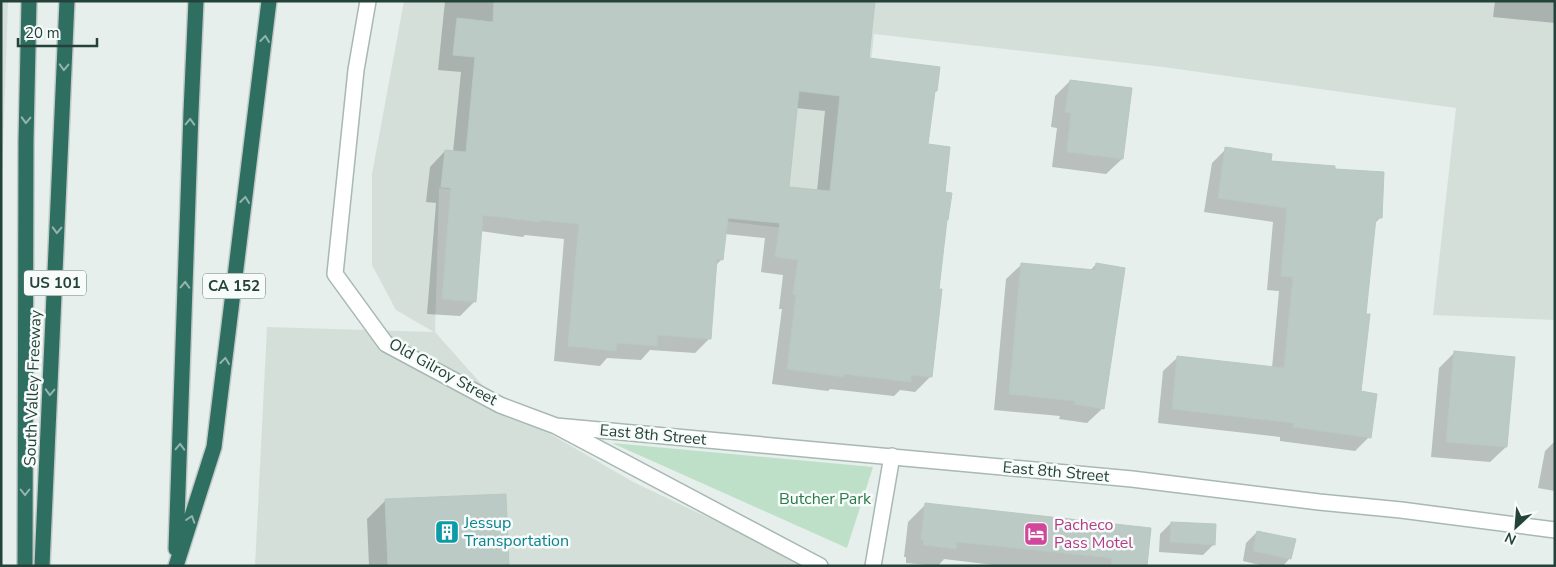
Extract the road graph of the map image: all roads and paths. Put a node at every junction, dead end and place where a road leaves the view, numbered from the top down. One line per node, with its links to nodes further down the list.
1 (29, 1): 9 (highway, one-way to 9)
2 (67, 1): 10 (highway, South Valley Freeway / US 101, one-way to 10)
3 (196, 1): 11 (highway, one-way to 3)
4 (269, 1): 11 (highway, CA 152, one-way to 4)
5 (368, 1): 6 (street, Old Gilroy Street)
6 (556, 426): 7 (street, East 8th Street); 12 (street, Old Gilroy Street)
7 (892, 456): 8 (street, East 8th Street); 13 (street)
8 (1555, 530)
9 (25, 566)
10 (42, 566)
11 (176, 566)
12 (820, 566)
13 (873, 566)

